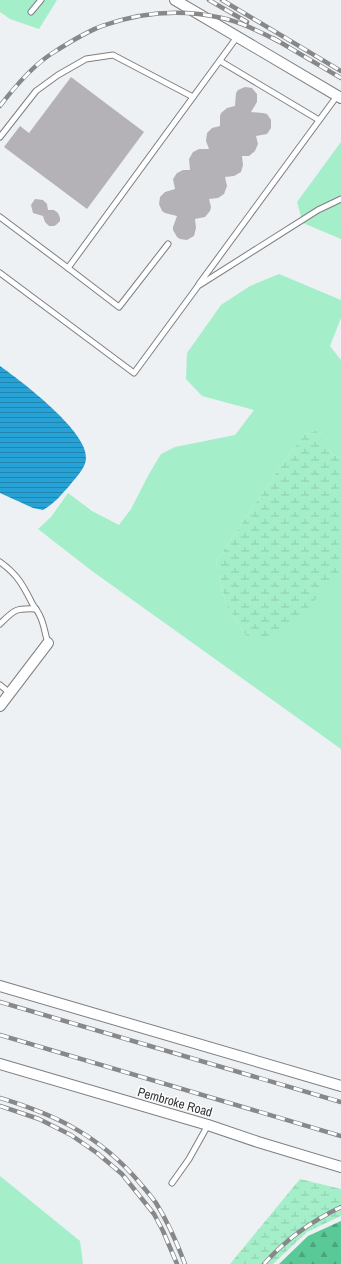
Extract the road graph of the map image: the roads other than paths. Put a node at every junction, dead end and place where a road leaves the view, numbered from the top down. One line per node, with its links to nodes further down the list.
1 (41, 0): 3 (lane)
2 (175, 0): 4 (street)
3 (32, 12)
4 (237, 37): 5 (lane); 7 (street)
5 (220, 61): 6 (lane); 8 (lane)
6 (193, 97): 9 (lane); 13 (lane)
7 (339, 97): 8 (lane)
8 (319, 120): 15 (lane)
9 (0, 137)
10 (341, 199): 15 (lane)
11 (0, 217): 13 (lane)
12 (168, 244): 13 (lane)
13 (68, 268)
14 (0, 273): 15 (lane)
15 (198, 286)
16 (0, 562): 17 (lane)
17 (36, 609): 18 (lane); 19 (lane)
18 (0, 624)
19 (48, 643): 21 (street)
20 (0, 685): 21 (lane)
21 (10, 693): 22 (street)
22 (0, 706)
23 (0, 986): 25 (street)
24 (0, 1064): 26 (street, Pembroke Road)
25 (341, 1086)
26 (208, 1125): 27 (street, Pembroke Road); 28 (lane)
27 (341, 1167)
28 (172, 1183)

